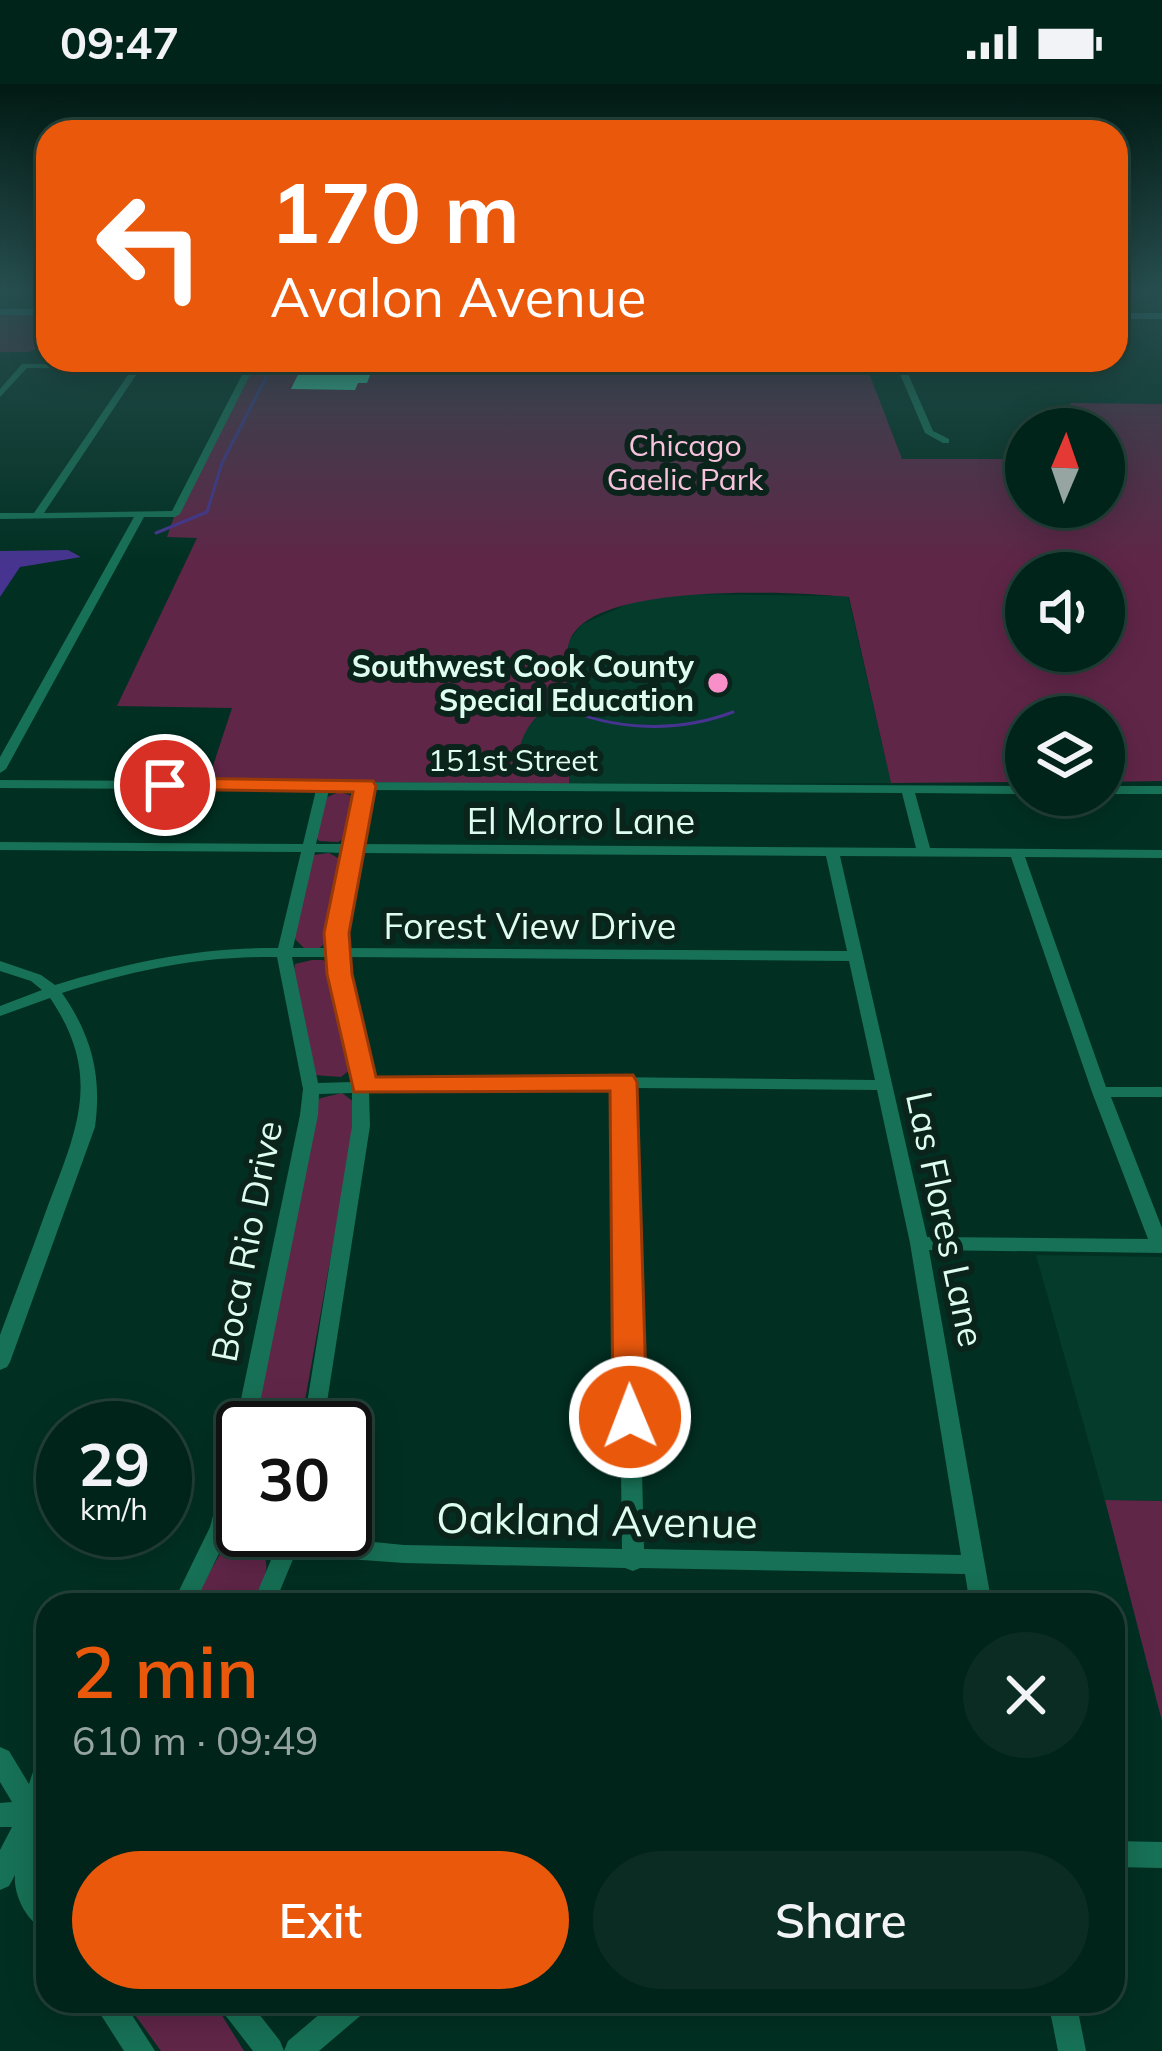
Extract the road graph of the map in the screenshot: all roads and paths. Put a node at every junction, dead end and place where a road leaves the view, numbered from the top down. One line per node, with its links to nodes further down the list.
1 (128, 381): 6 (street)
2 (243, 381): 7 (street)
3 (907, 381): 4 (street)
4 (946, 441)
5 (0, 516): 6 (street)
6 (36, 517): 7 (street)
7 (139, 517): 8 (street)
8 (0, 769)
9 (0, 784): 10 (street, 151st Street)
10 (323, 786): 11 (street, 151st Street); 17 (street, Boca Rio Drive)
11 (365, 786): 12 (street, 151st Street); 18 (street)
12 (907, 789): 13 (street, 151st Street); 20 (street)
13 (1005, 790)
14 (1125, 790): 15 (street)
15 (1162, 790)
16 (0, 846): 17 (street, El Morro Lane)
17 (308, 848): 18 (street, El Morro Lane); 23 (street, Boca Rio Drive)
18 (352, 850): 19 (street, El Morro Lane); 24 (street)
19 (832, 850): 20 (street, El Morro Lane); 25 (street, Las Flores Lane)
20 (924, 850): 21 (street, El Morro Lane)
21 (1017, 853): 22 (street, El Morro Lane); 33 (street)
22 (1162, 854)
23 (284, 954): 24 (street, Forest View Drive); 27 (street, Forest View Drive); 32 (street, Boca Rio Drive)
24 (338, 954): 25 (street, Forest View Drive); 31 (street)
25 (856, 956): 30 (street, Las Flores Lane)
26 (0, 966): 27 (street)
27 (53, 991): 28 (street, Forest View Drive); 37 (street)
28 (0, 1011)
29 (624, 1082): 30 (street); 31 (street); 43 (street)
30 (882, 1085): 35 (street, Las Flores Lane)
31 (364, 1086): 32 (street); 39 (street)
32 (310, 1089): 38 (street, Boca Rio Drive)
33 (1100, 1092): 34 (street); 36 (street)
34 (1162, 1092)
35 (919, 1243): 36 (street); 44 (street, Las Flores Lane)
36 (1161, 1246)
37 (0, 1362)
38 (250, 1401)
39 (317, 1401)
40 (216, 1537): 45 (street)
41 (372, 1549): 43 (street, Oakland Avenue)
42 (283, 1557): 46 (street)
43 (633, 1561): 44 (street, Oakland Avenue)
44 (973, 1565): 47 (street, Las Flores Lane)
45 (189, 1593)
46 (268, 1593)
47 (979, 1593)
48 (0, 1759): 49 (street)
49 (36, 1803)
50 (36, 1812): 51 (street)
51 (0, 1815)
52 (36, 1823): 56 (street)
53 (36, 1845): 57 (street)
54 (1125, 1854): 55 (street)
55 (1162, 1855)
56 (0, 1877)
57 (36, 1901)
58 (114, 2013): 62 (street)
59 (241, 2013): 63 (street)
60 (342, 2013): 64 (street)
61 (1064, 2013): 65 (street)
62 (141, 2051)
63 (271, 2051)
64 (298, 2051)
65 (1072, 2051)

